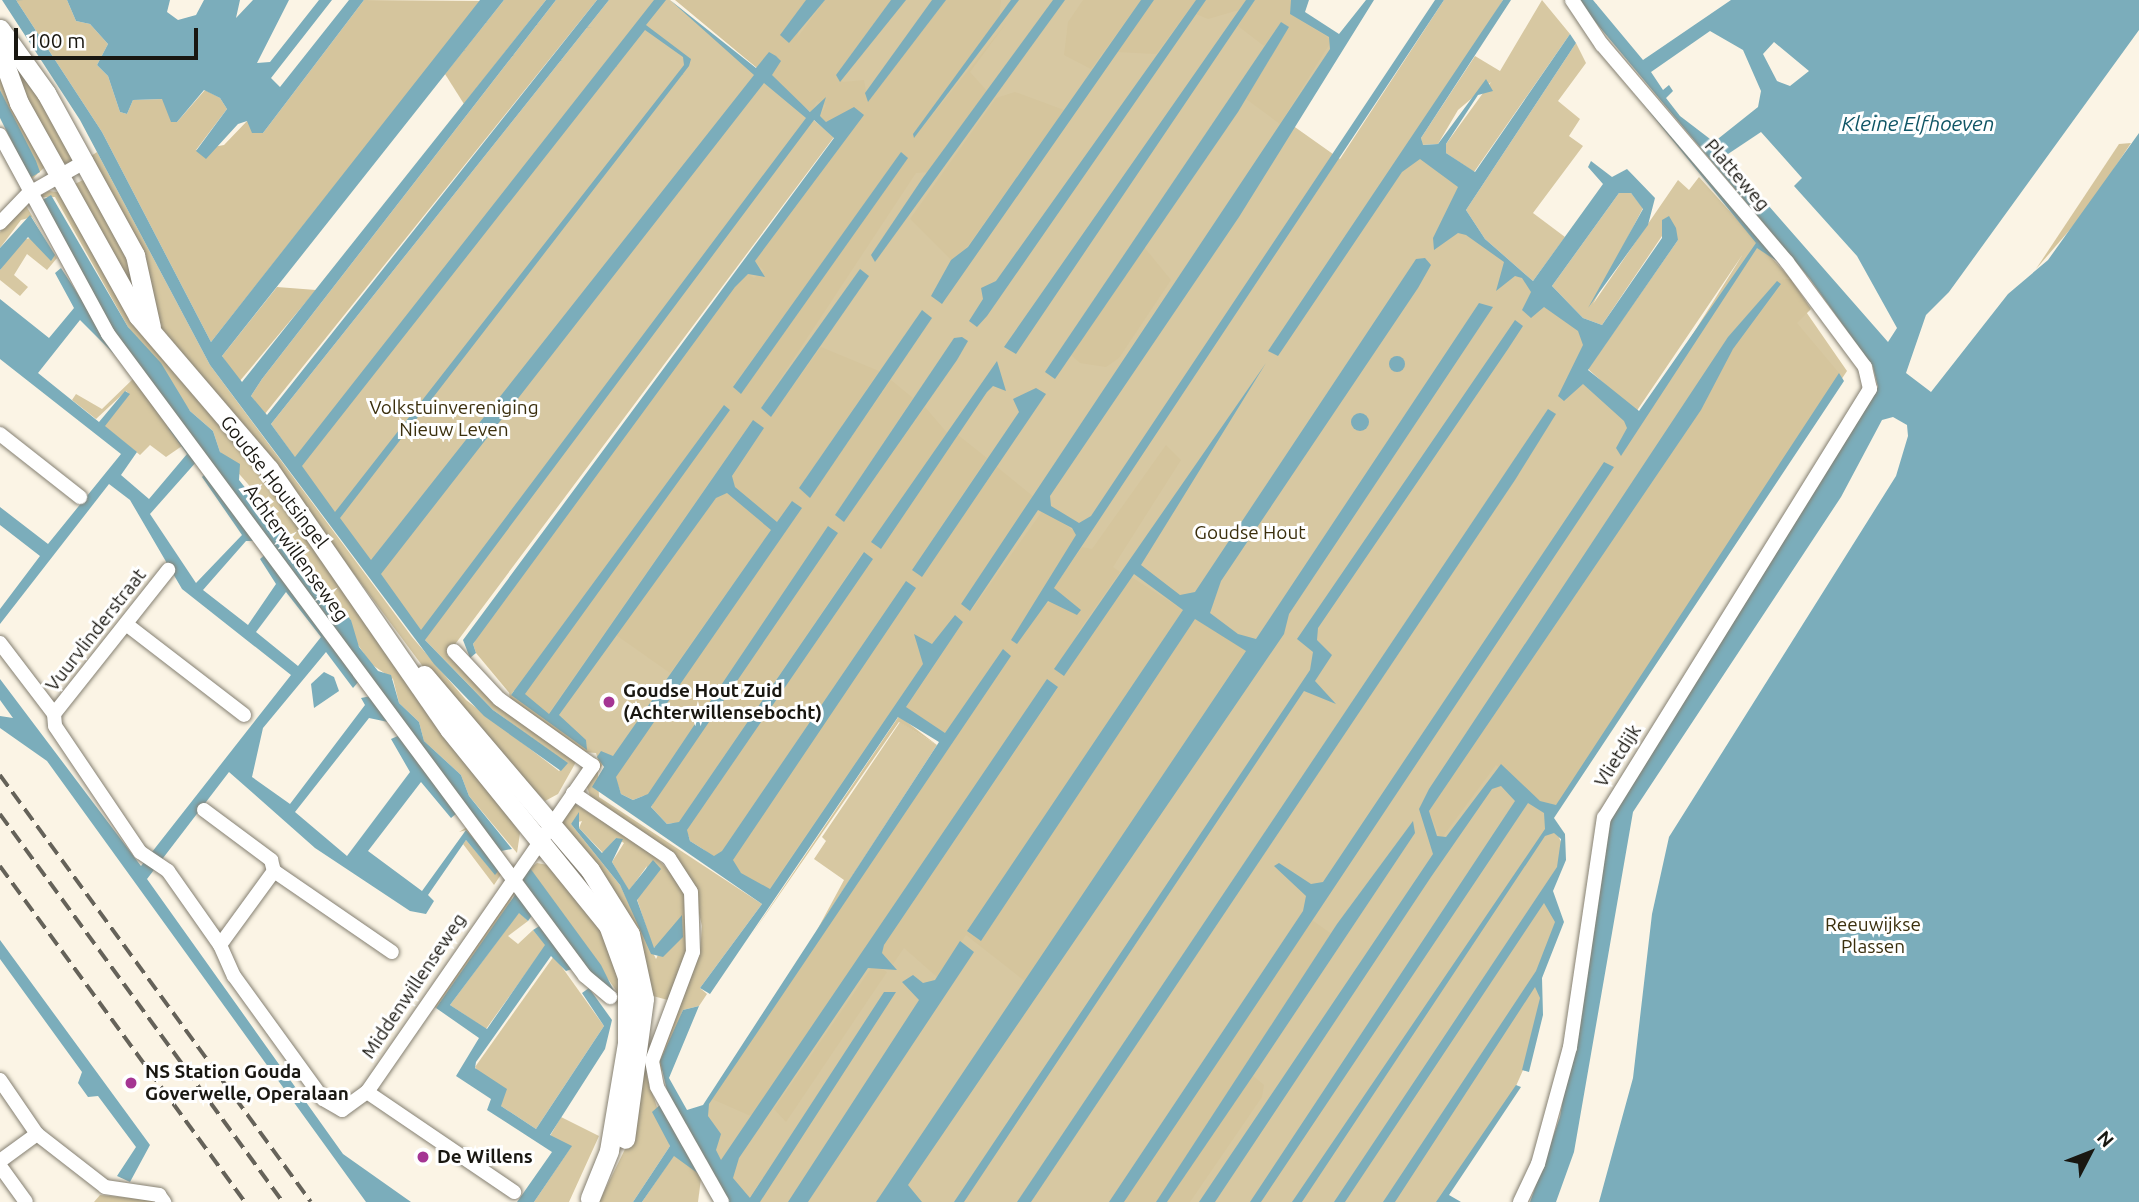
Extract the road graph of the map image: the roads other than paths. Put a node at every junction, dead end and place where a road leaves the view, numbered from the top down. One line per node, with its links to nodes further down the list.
1 (1572, 0): 10 (street, Platteweg)
2 (0, 30): 5 (main road, Goudse Houtsingel)
3 (0, 51): 6 (main road, Goudse Houtsingel)
4 (0, 135): 7 (street, Achterwillenseweg)
5 (86, 161): 6 (street); 9 (main road, Goudse Houtsingel)
6 (62, 174): 7 (street); 9 (main road, Goudse Houtsingel)
7 (28, 194): 8 (street); 23 (street, Achterwillenseweg)
8 (0, 223)
9 (152, 330): 21 (main road, Goudse Houtsingel)
10 (1870, 377): 36 (street, Vlietdijk)
11 (0, 434): 12 (street)
12 (80, 497)
13 (168, 570): 14 (street, Vuurvlinderstraat)
14 (126, 624): 17 (street, Vuurvlinderstraat); 18 (street)
15 (0, 643): 17 (street, Middenwillenseweg)
16 (454, 651): 19 (street)
17 (54, 714): 24 (street, Middenwillenseweg)
18 (244, 715)
19 (573, 793): 21 (street); 35 (street)
20 (204, 810): 22 (street)
21 (546, 832): 23 (street); 32 (main road, Goudse Houtsingel)
22 (274, 870): 24 (street); 25 (street)
23 (512, 877): 26 (street, Achterwillenseweg); 28 (street, Middenwillenseweg)
24 (220, 945): 28 (street, Middenwillenseweg)
25 (392, 952)
26 (610, 997)
27 (0, 1080): 29 (street)
28 (367, 1092): 31 (street)
29 (37, 1134): 30 (street); 34 (street)
30 (0, 1163): 33 (street)
31 (514, 1192)
32 (589, 1200)
33 (26, 1202)
34 (164, 1202)
35 (722, 1202)
36 (1520, 1202)

